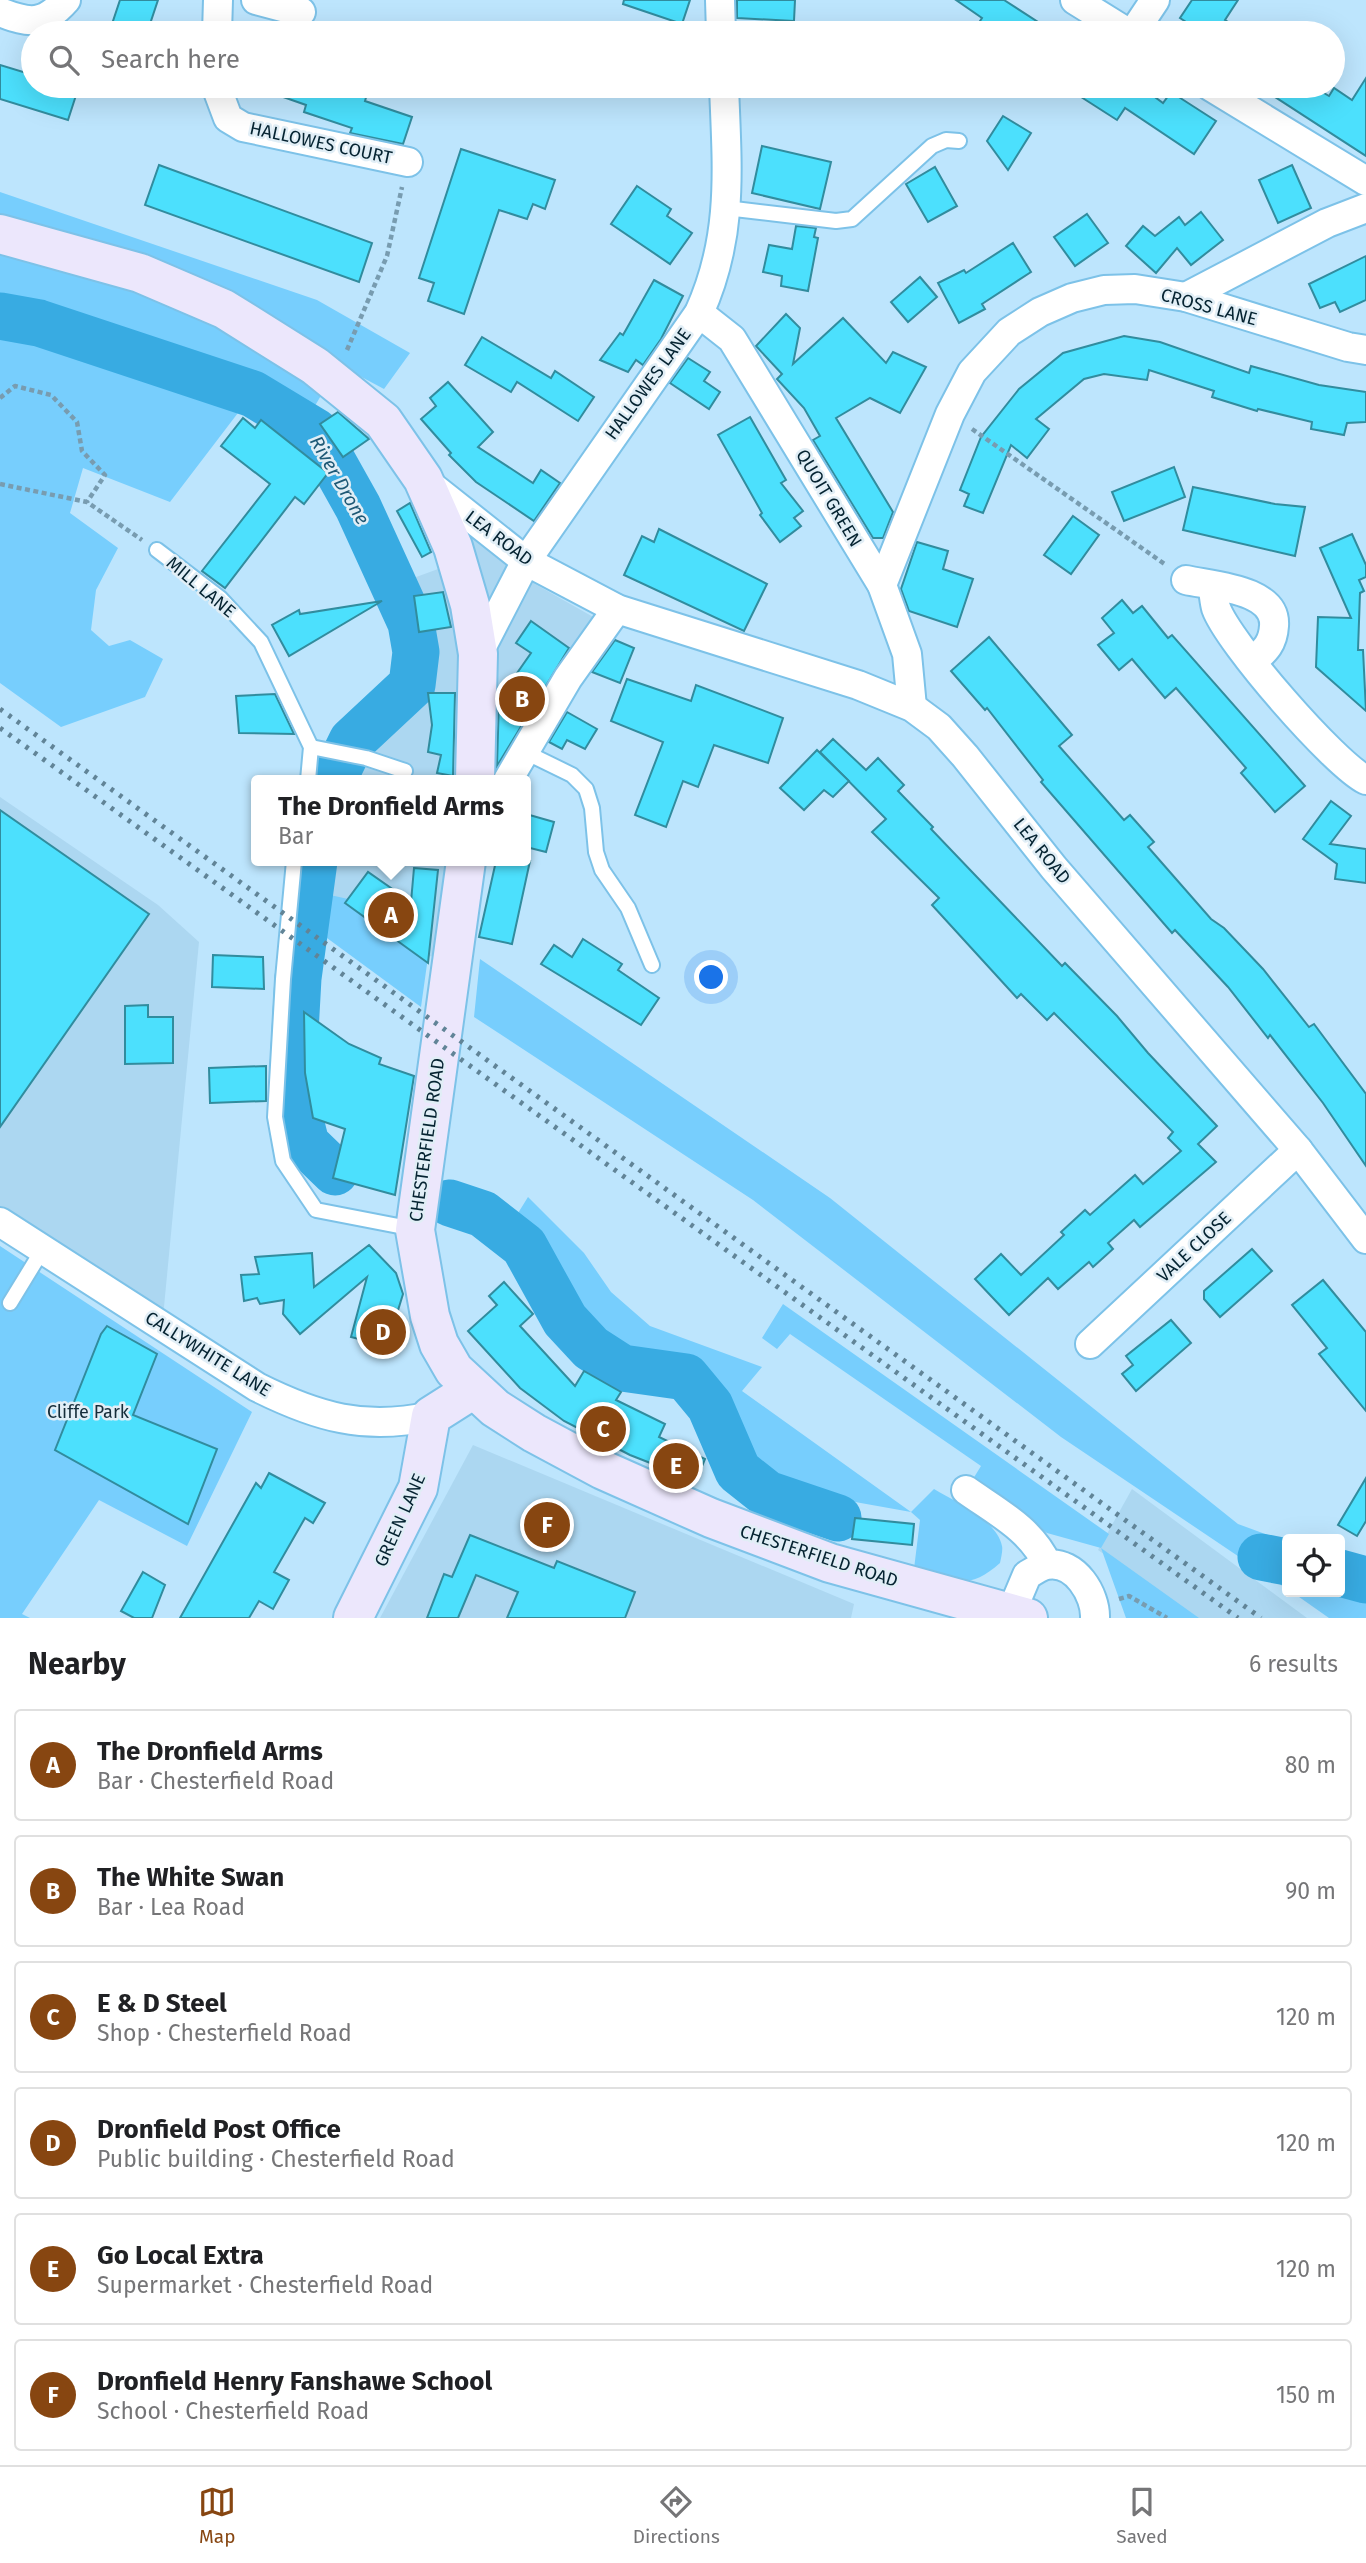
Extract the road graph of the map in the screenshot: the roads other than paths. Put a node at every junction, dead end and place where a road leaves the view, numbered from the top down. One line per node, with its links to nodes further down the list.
1 (66, 0): 7 (street)
2 (218, 0): 9 (street)
3 (256, 0): 8 (street)
4 (720, 0): 10 (street)
5 (1075, 0): 11 (street)
6 (1155, 0): 12 (street)
7 (0, 12)
8 (301, 12)
9 (218, 21)
10 (721, 21)
11 (1110, 21)
12 (1139, 21)
13 (220, 98): 17 (street, HALLOWES COURT)
14 (724, 98): 19 (street, HALLOWES LANE)
15 (1230, 98): 18 (street)
16 (959, 141): 19 (lane)
17 (408, 162)
18 (1366, 181)
19 (726, 208): 23 (street, HALLOWES LANE)
20 (1366, 208): 22 (street)
21 (0, 234): 25 (main road)
22 (1186, 297): 24 (street, CROSS LANE); 28 (street, CROSS LANE)
23 (699, 313): 27 (street, HALLOWES LANE); 28 (street, QUOIT GREEN)
24 (1366, 350)
25 (423, 480): 27 (street, LEA ROAD); 30 (main road)
26 (157, 551): 33 (lane, MILL LANE)
27 (526, 561): 29 (street, LEA ROAD); 30 (street, HALLOWES LANE)
28 (882, 585): 32 (street, QUOIT GREEN)
29 (617, 609): 32 (street, LEA ROAD); 34 (street)
30 (478, 654): 37 (main road)
31 (1253, 661): 31 (street); 39 (street)
32 (912, 707): 43 (street, LEA ROAD)
33 (311, 747): 35 (lane); 36 (lane)
34 (523, 751): 38 (street); 42 (lane)
35 (405, 771)
36 (308, 775)
37 (475, 775)
38 (511, 775)
39 (1366, 780)
40 (294, 866): 45 (lane)
41 (465, 866): 45 (main road, CHESTERFIELD ROAD)
42 (652, 965)
43 (1298, 1150): 46 (street, LEA ROAD); 49 (street, VALE CLOSE)
44 (0, 1222): 47 (street, CALLYWHITE LANE)
45 (415, 1230): 50 (main road, CHESTERFIELD ROAD)
46 (1366, 1240)
47 (43, 1249): 48 (lane); 51 (street, CALLYWHITE LANE)
48 (10, 1303)
49 (1089, 1343)
50 (472, 1390): 51 (main road, CALLYWHITE LANE); 54 (main road, CHESTERFIELD ROAD)
51 (431, 1416): 55 (main road, GREEN LANE)
52 (966, 1490): 53 (street)
53 (1047, 1564): 54 (street); 56 (street)
54 (1001, 1614)
55 (353, 1618)
56 (1095, 1618)

